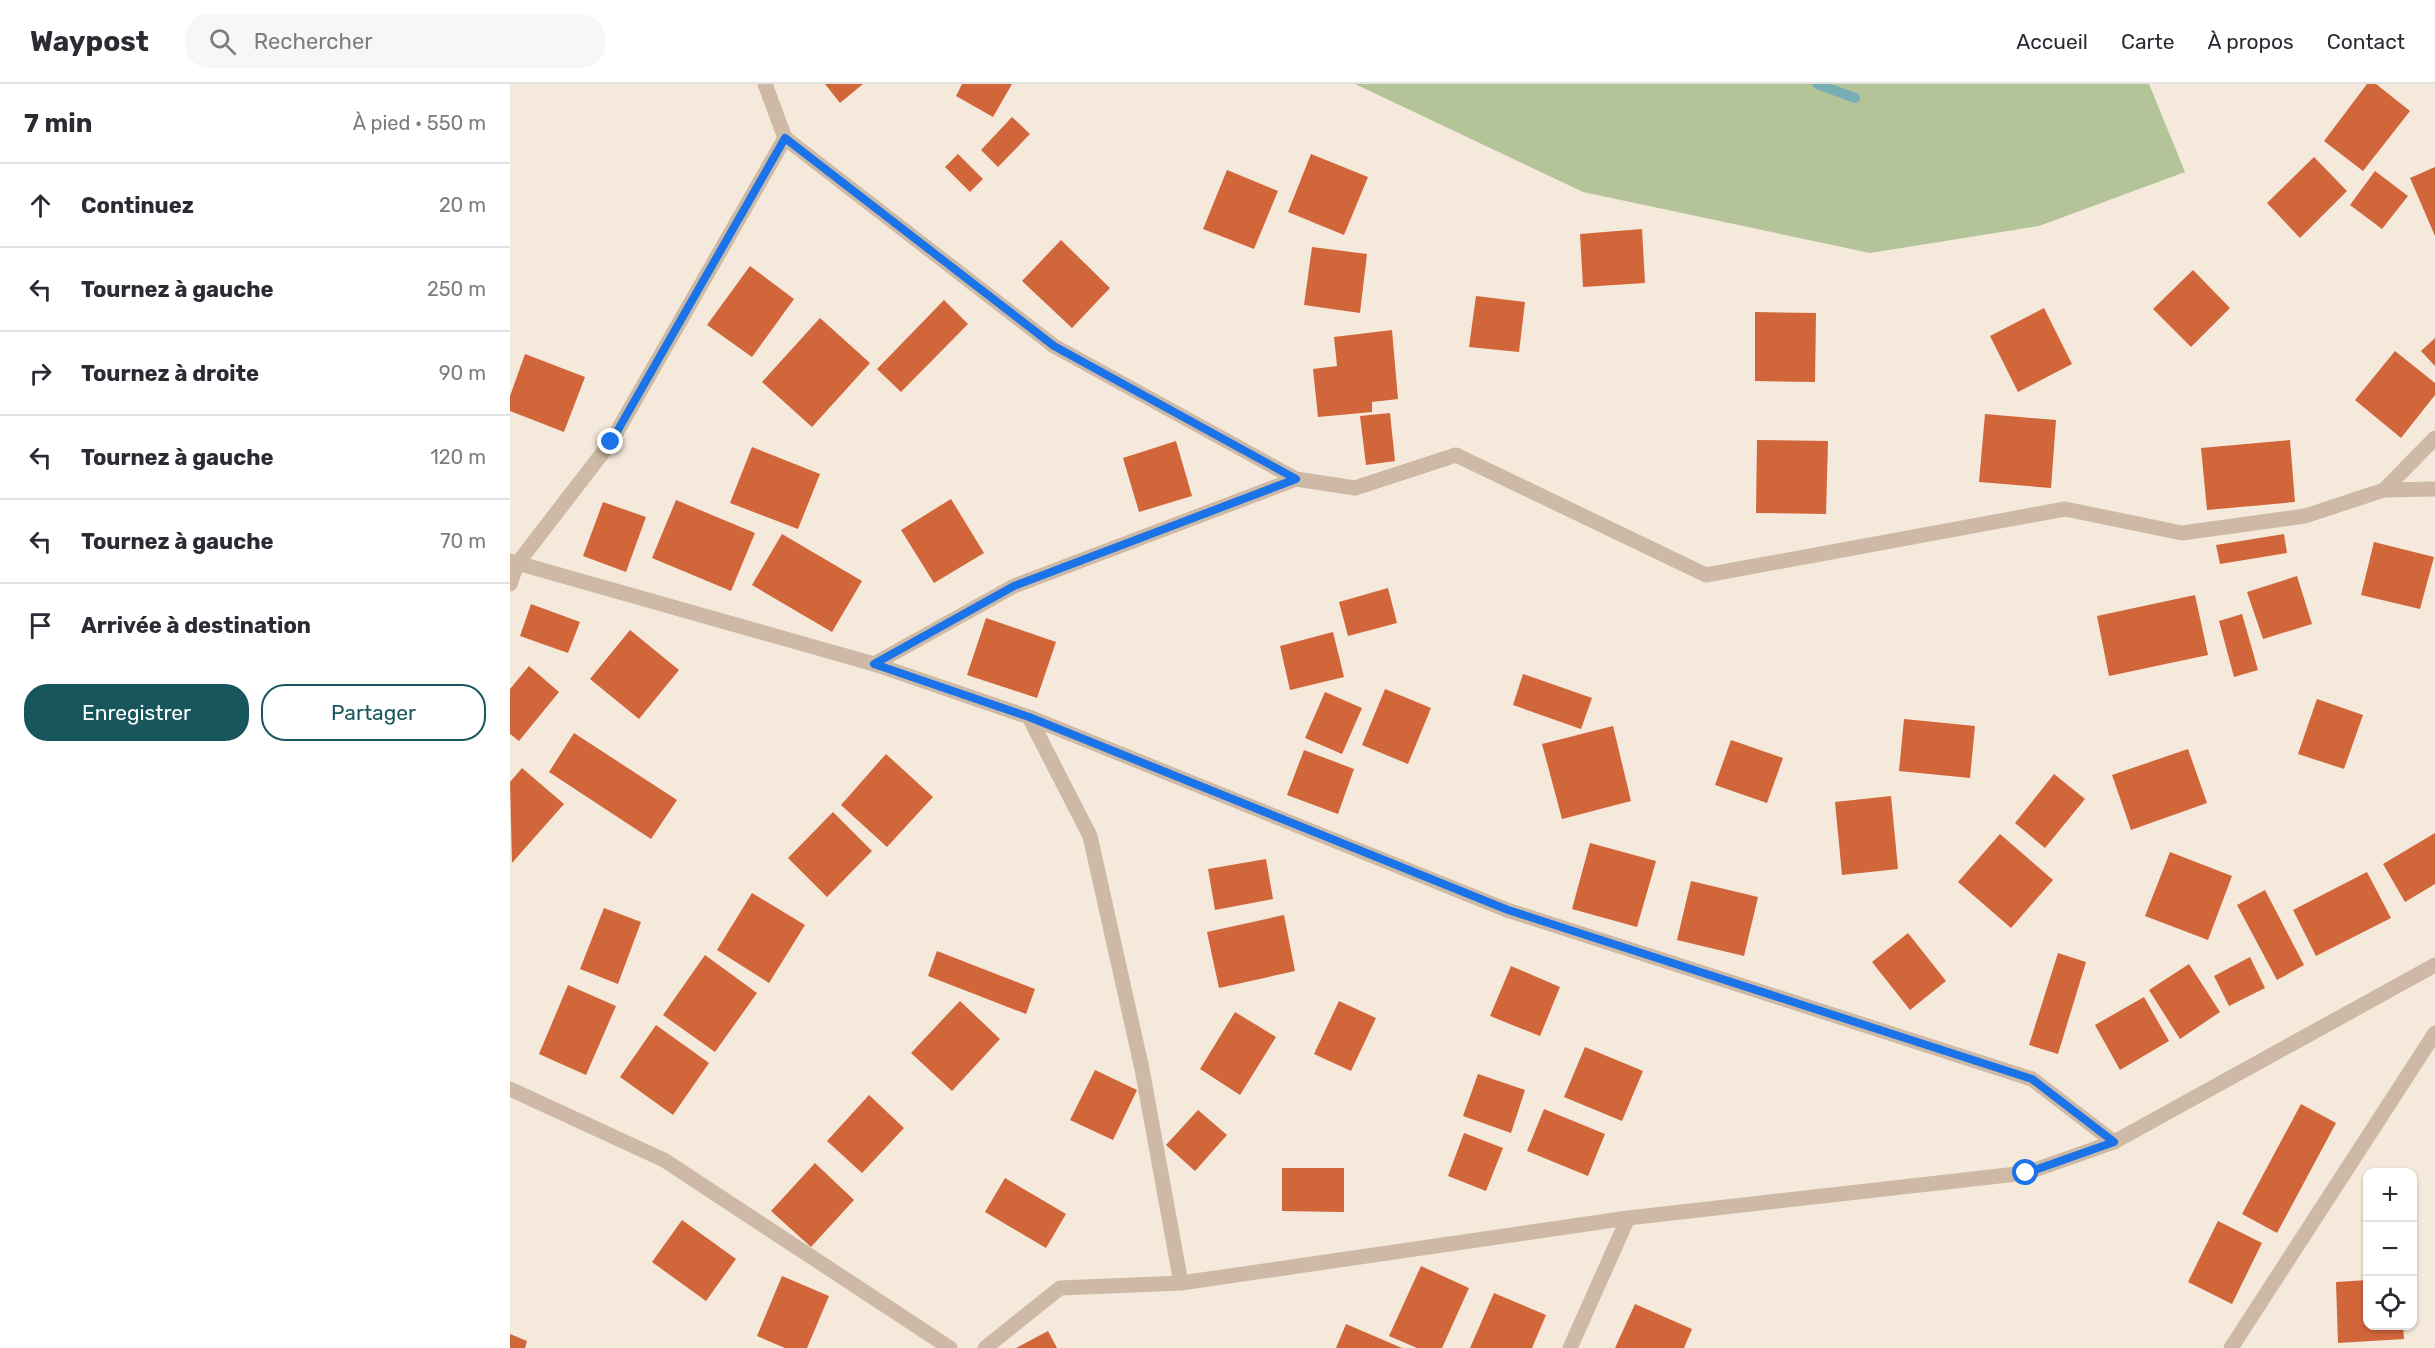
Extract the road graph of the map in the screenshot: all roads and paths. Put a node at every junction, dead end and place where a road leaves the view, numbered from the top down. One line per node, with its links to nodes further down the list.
1 (765, 84): 2 (street)
2 (785, 138): 4 (street); 7 (street)
3 (2435, 438): 6 (street)
4 (1296, 479): 6 (street); 9 (street)
5 (2435, 489): 6 (street)
6 (2384, 490)
7 (514, 562): 8 (street); 9 (street)
8 (510, 584)
9 (874, 664): 10 (street)
10 (1029, 717): 14 (street); 16 (street)
11 (2435, 965): 14 (street)
12 (2435, 1033): 20 (street)
13 (510, 1089): 17 (street)
14 (2114, 1142): 15 (street)
15 (1628, 1218): 16 (street); 19 (street)
16 (1181, 1283): 18 (street)
17 (950, 1348)
18 (985, 1348)
19 (1570, 1348)
20 (2231, 1348)

